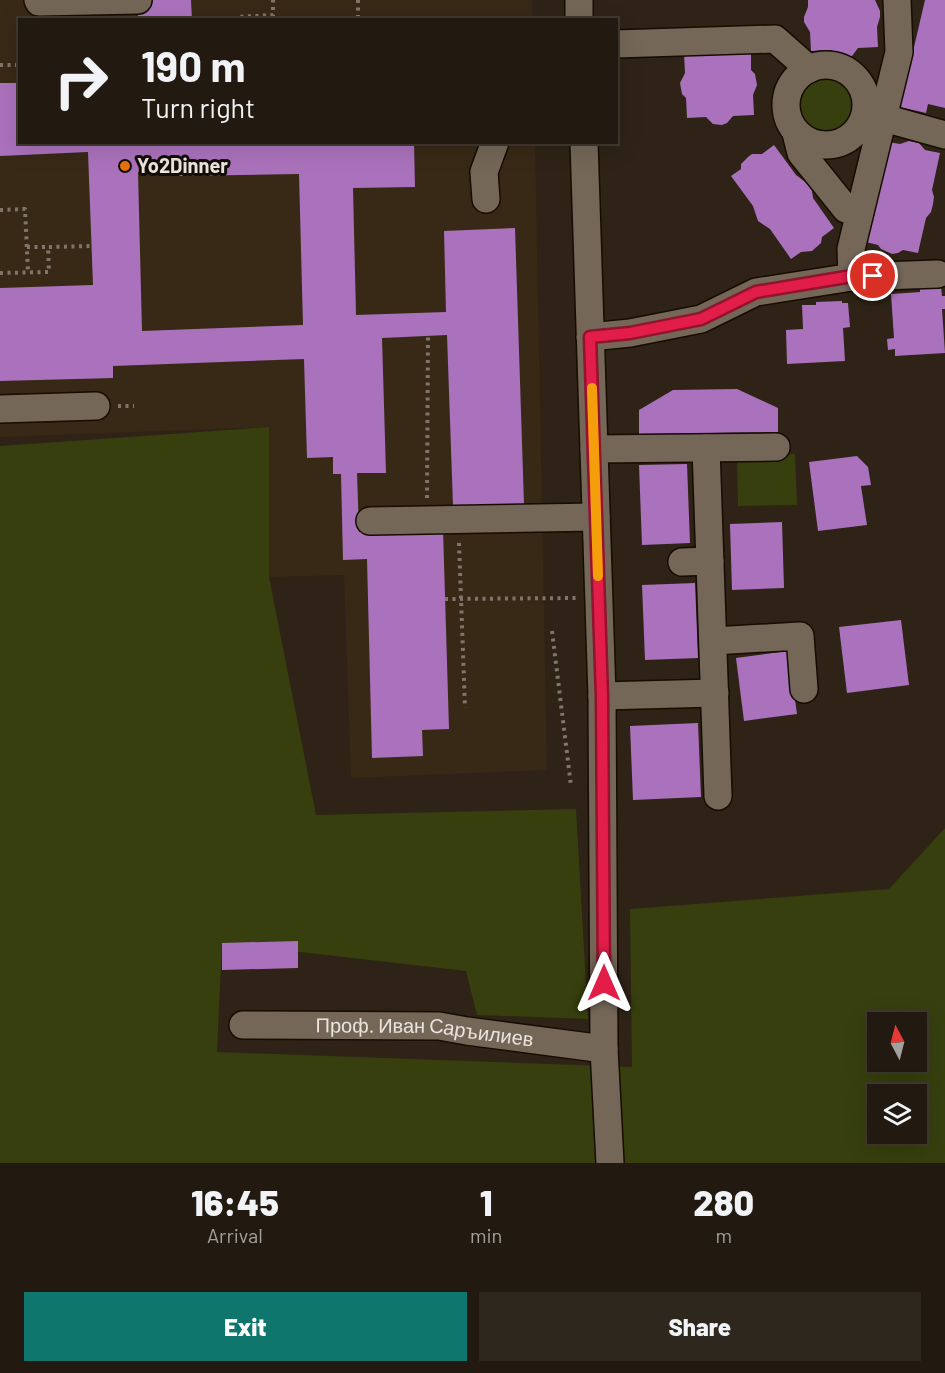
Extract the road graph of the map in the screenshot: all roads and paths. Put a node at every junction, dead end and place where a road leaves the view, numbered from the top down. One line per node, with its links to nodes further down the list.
1 (38, 0): 2 (street)
2 (138, 0)
3 (273, 0): 7 (path)
4 (358, 0): 8 (path)
5 (579, 0): 9 (street)
6 (897, 0): 14 (street)
7 (236, 18)
8 (358, 18)
9 (579, 18)
10 (618, 44): 13 (street)
11 (0, 65): 12 (path)
12 (18, 65)
13 (809, 69): 14 (street); 15 (street)
14 (874, 115): 15 (street); 16 (street); 21 (street)
15 (796, 133): 21 (street)
16 (945, 135)
17 (494, 144): 19 (street)
18 (584, 144): 30 (street)
19 (486, 199)
20 (0, 210): 23 (path)
21 (860, 211): 28 (street)
22 (92, 246): 24 (path)
23 (27, 247): 24 (path); 25 (path)
24 (48, 247): 25 (path)
25 (28, 272): 26 (path)
26 (0, 273)
27 (938, 274): 28 (street)
28 (852, 276): 30 (street)
29 (428, 335): 36 (path)
30 (590, 337): 35 (street)
31 (96, 406): 32 (street)
32 (0, 409)
33 (706, 447): 34 (street); 35 (street); 40 (street)
34 (776, 447)
35 (594, 449): 37 (street)
36 (427, 478)
37 (596, 517): 38 (street); 42 (street)
38 (458, 519): 39 (street); 44 (path)
39 (370, 521)
40 (710, 561): 41 (street); 46 (street)
41 (682, 562)
42 (599, 598): 44 (path); 49 (street)
43 (445, 599): 44 (path)
44 (462, 599): 50 (path)
45 (552, 631): 51 (path)
46 (713, 641): 47 (street); 48 (street)
47 (804, 689)
48 (715, 693): 49 (street); 52 (street)
49 (602, 696): 54 (street)
50 (465, 708)
51 (571, 786)
52 (718, 796)
53 (243, 1025): 54 (street, Проф. Иван Саръилиев)
54 (604, 1049): 55 (street)
55 (610, 1163)

